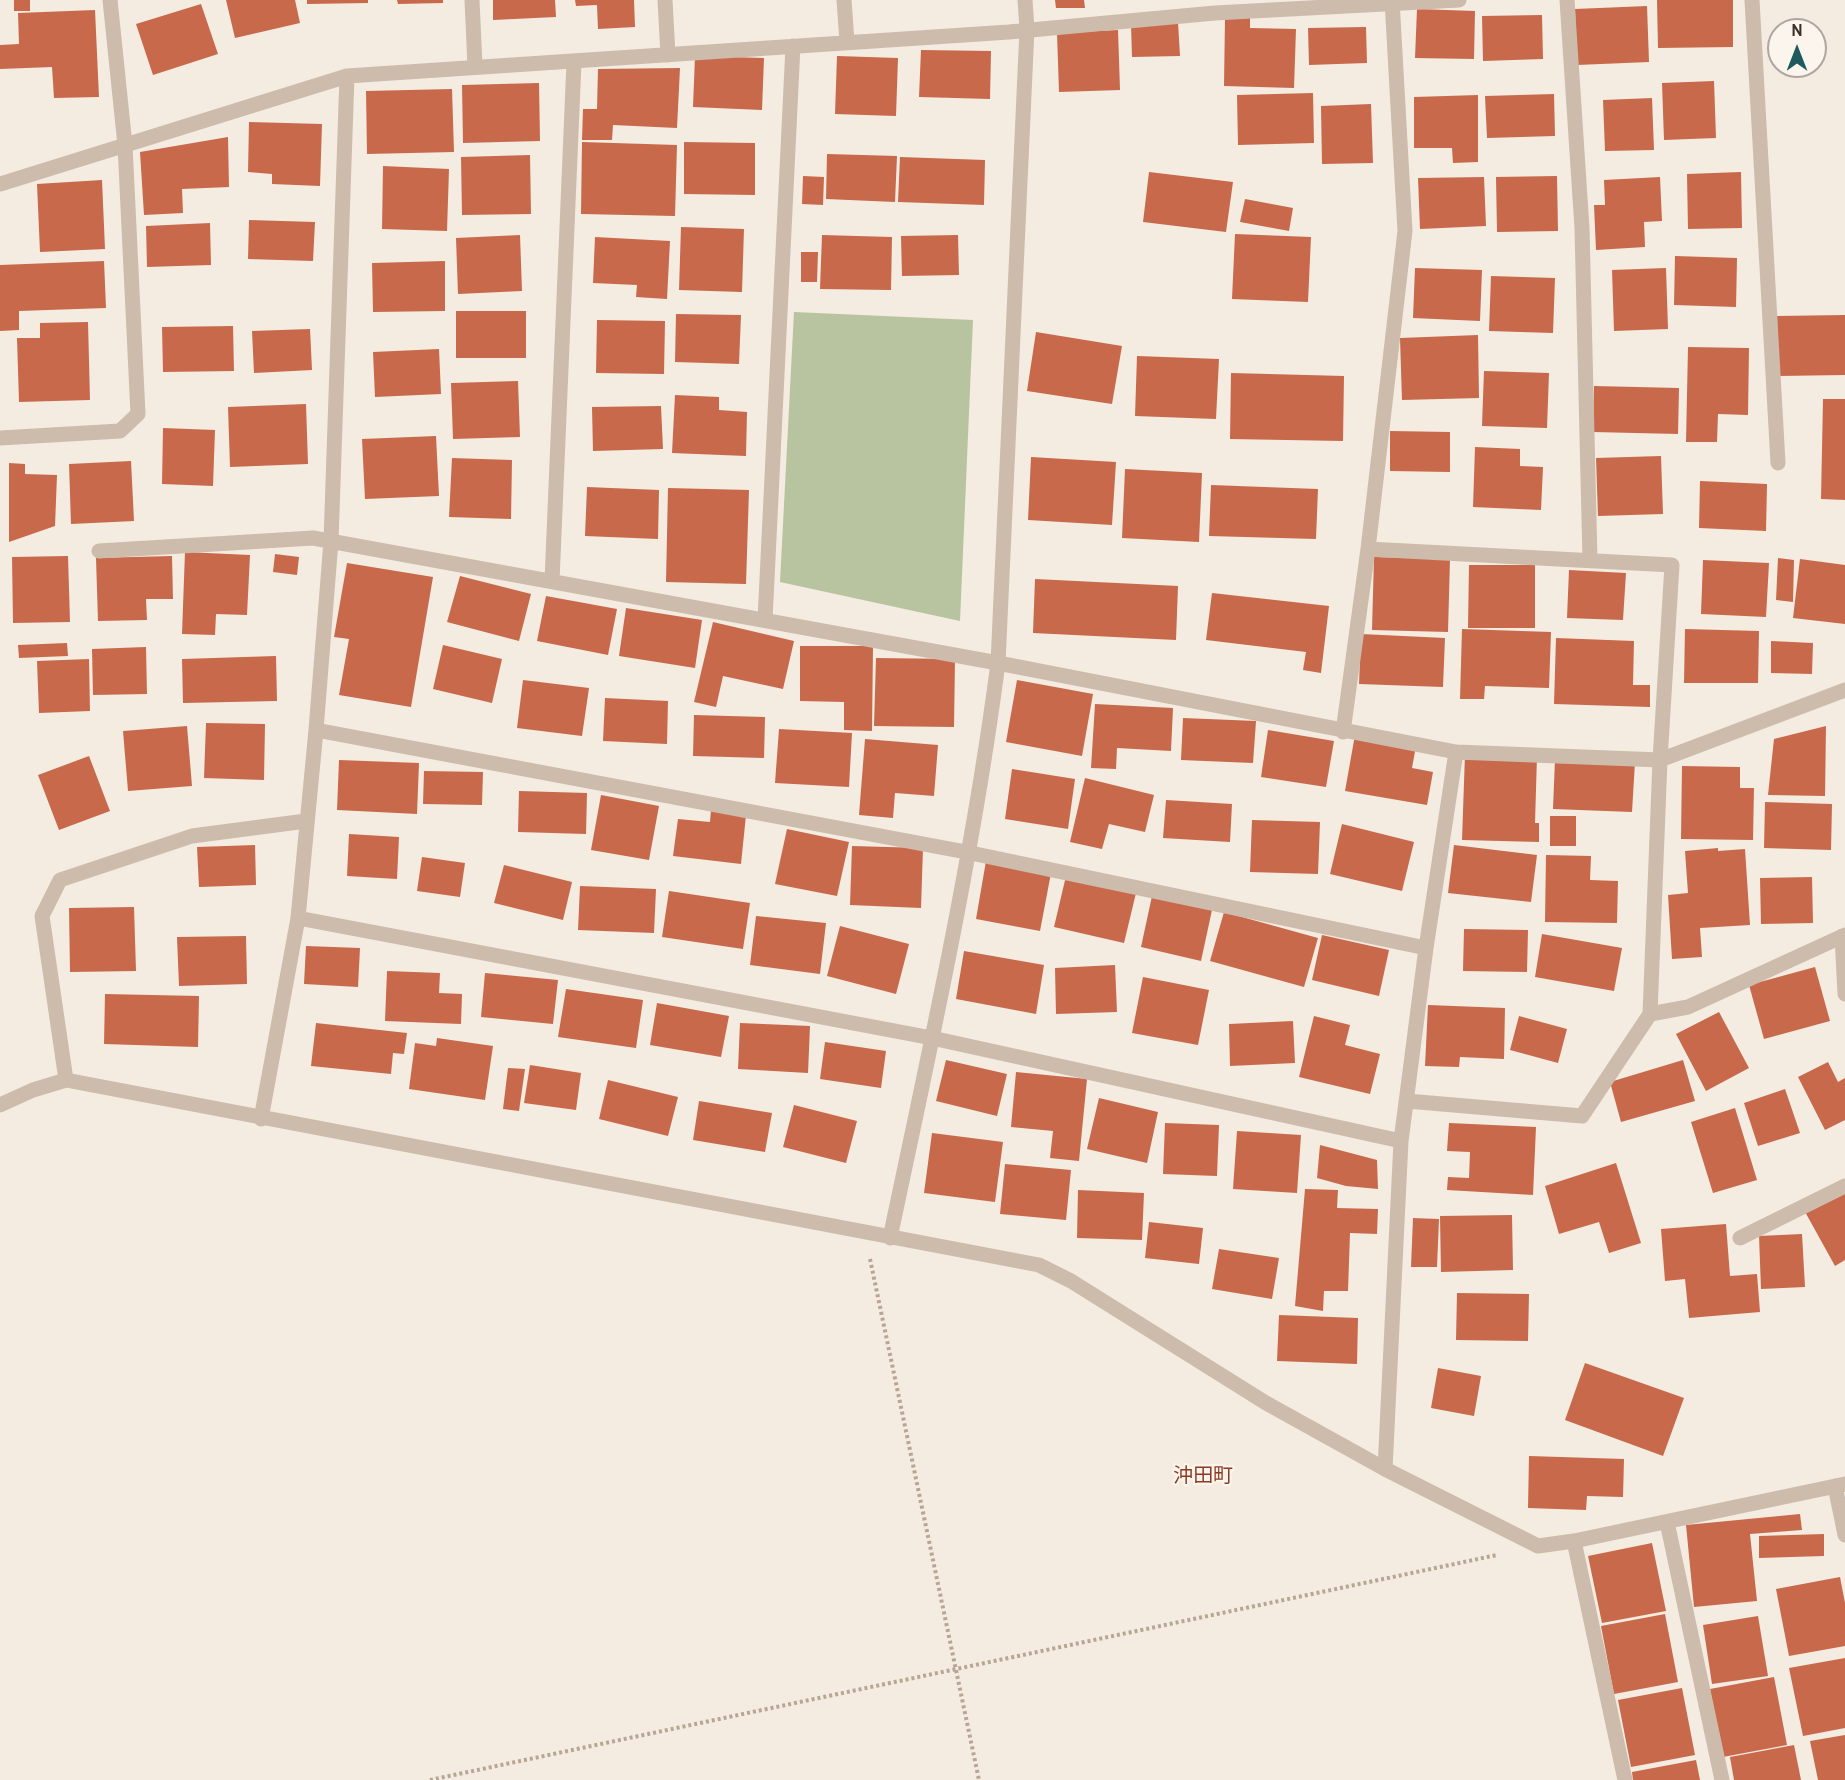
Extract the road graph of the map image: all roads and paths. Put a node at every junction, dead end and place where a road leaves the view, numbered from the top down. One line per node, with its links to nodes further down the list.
1 (110, 0): 18 (street)
2 (472, 0): 16 (street)
3 (665, 0): 14 (street)
4 (844, 0): 12 (street)
5 (1025, 0): 11 (street)
6 (1459, 0): 9 (street)
7 (1567, 0): 25 (street)
8 (1752, 0): 21 (street)
9 (1392, 2): 10 (street); 23 (street)
10 (1215, 6): 11 (street)
11 (1027, 29): 12 (street); 28 (street)
12 (847, 42): 13 (street)
13 (793, 46): 14 (street); 27 (street)
14 (669, 55): 15 (street)
15 (574, 62): 16 (street); 26 (street)
16 (475, 66): 17 (street)
17 (347, 76): 18 (street); 22 (street)
18 (124, 145): 19 (street); 20 (street)
19 (0, 184)
20 (0, 438)
21 (1778, 463)
22 (331, 541): 24 (street); 26 (street); 30 (street)
23 (1368, 549): 25 (street); 31 (street)
24 (99, 550)
25 (1590, 560): 33 (street)
26 (552, 581): 27 (street)
27 (765, 620): 28 (street)
28 (998, 663): 31 (street); 35 (street)
29 (1845, 690): 33 (street)
30 (316, 730): 34 (street); 35 (street)
31 (1343, 732): 32 (street)
32 (1456, 752): 33 (street); 38 (street)
33 (1660, 760): 40 (street)
34 (306, 820): 36 (street); 42 (street)
35 (966, 852): 38 (street); 41 (street)
36 (298, 918): 41 (street); 45 (street)
37 (1844, 935): 39 (street); 40 (street)
38 (1426, 948): 43 (street)
39 (1845, 994)
40 (1650, 1014): 43 (street)
41 (932, 1038): 46 (street); 48 (street)
42 (66, 1080): 44 (street); 45 (street)
43 (1407, 1101): 46 (street)
44 (0, 1105)
45 (261, 1119): 48 (street)
46 (1401, 1141): 50 (street)
47 (1845, 1186): 49 (street)
48 (890, 1238): 50 (street); 56 (path)
49 (1740, 1238)
50 (1385, 1469): 55 (street)
51 (1840, 1485): 52 (street); 53 (street)
52 (1667, 1522): 54 (street); 60 (street)
53 (1845, 1536)
54 (1574, 1541): 55 (street); 59 (street)
55 (1538, 1546): 56 (path)
56 (956, 1670): 57 (path); 58 (path)
57 (430, 1780)
58 (979, 1780)
59 (1625, 1780)
60 (1722, 1780)

